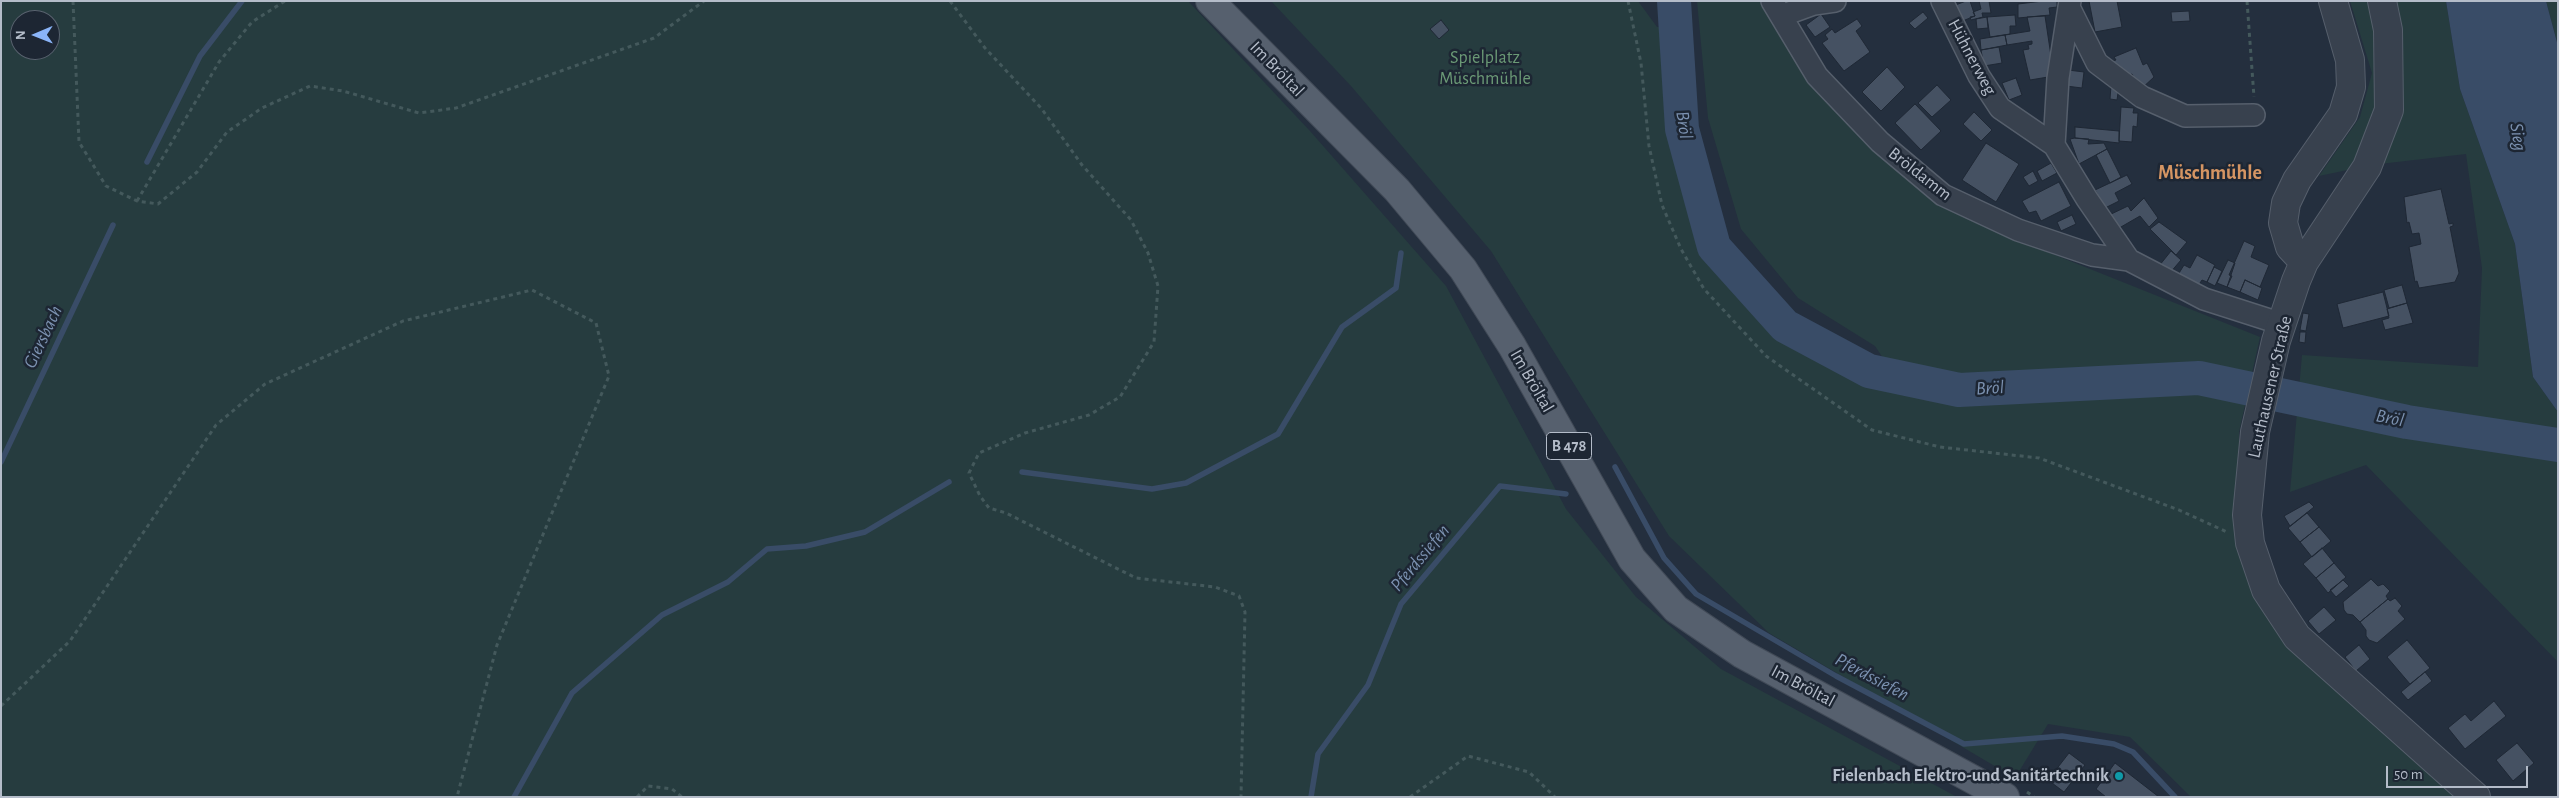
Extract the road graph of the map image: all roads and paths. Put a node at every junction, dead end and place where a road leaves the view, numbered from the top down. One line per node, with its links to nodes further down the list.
1 (73, 1): 16 (path)
2 (285, 1): 16 (path)
3 (704, 1): 16 (path)
4 (950, 1): 26 (path)
5 (1210, 1): 22 (main road, Im Bröltal / B 478)
6 (1628, 1): 20 (path)
7 (1835, 1): 13 (street)
8 (1942, 1): 15 (street, Hühnerweg)
9 (2247, 1): 14 (path)
10 (2333, 1): 18 (street)
11 (2382, 1): 18 (street, Lauthausener Straße)
12 (2069, 4): 14 (street); 15 (street)
13 (1777, 8): 17 (street, Bröldamm)
14 (2254, 115)
15 (2054, 145): 17 (street)
16 (137, 201)
17 (2129, 260): 19 (street)
18 (2304, 262): 19 (street, Lauthausener Straße)
19 (2279, 332): 20 (street, Lauthausener Straße)
20 (2250, 543): 30 (street, Lauthausener Straße)
21 (1, 706): 23 (path)
22 (2013, 792): 29 (path)
23 (456, 797)
24 (637, 797): 25 (path)
25 (682, 797)
26 (1241, 797)
27 (1410, 797): 28 (path)
28 (1555, 797)
29 (2034, 797)
30 (2476, 797)

